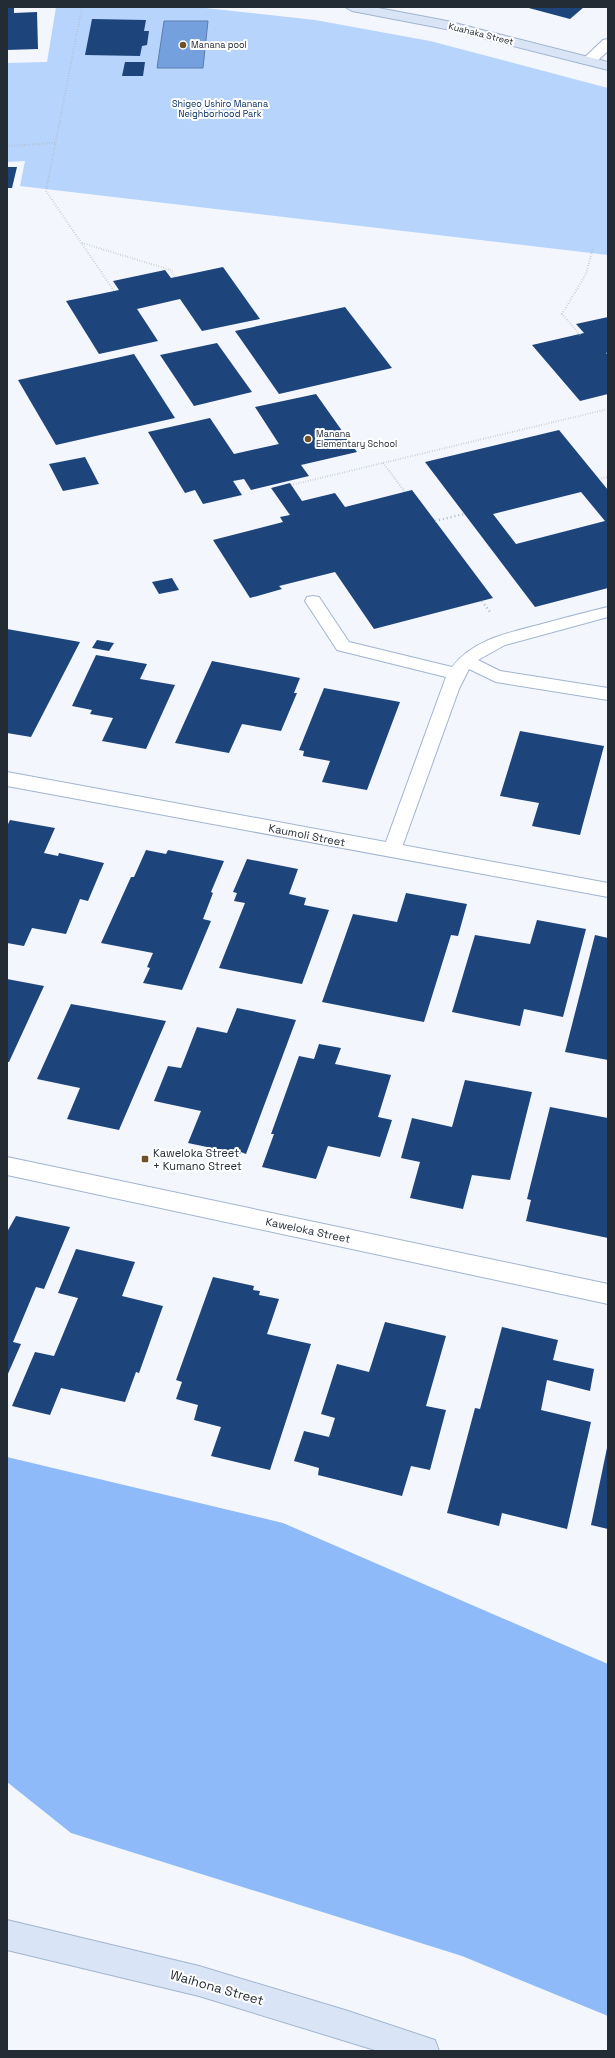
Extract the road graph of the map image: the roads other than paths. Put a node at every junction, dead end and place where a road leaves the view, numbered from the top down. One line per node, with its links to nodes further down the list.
1 (352, 7): 3 (street, Kuahaka Street)
2 (608, 43): 3 (street)
3 (589, 61): 4 (street, Kuahaka Street)
4 (608, 66)
5 (313, 601): 7 (lane)
6 (608, 612): 7 (lane)
7 (461, 668): 8 (lane); 10 (lane)
8 (608, 694)
9 (7, 779): 10 (street, Kaumoli Street)
10 (392, 850): 11 (street, Kaumoli Street)
11 (608, 890)
12 (7, 1166): 13 (street, Kaweloka Street)
13 (608, 1294)
14 (7, 1935): 15 (street, Waihona Street)
15 (424, 2051)

